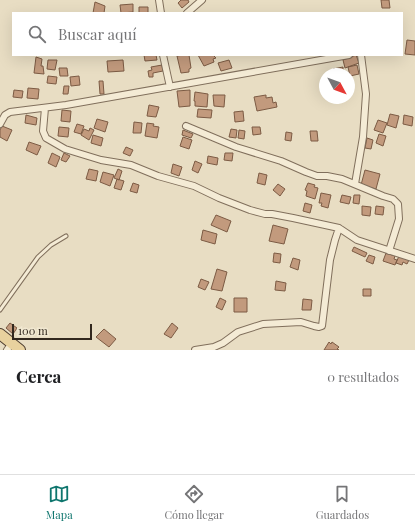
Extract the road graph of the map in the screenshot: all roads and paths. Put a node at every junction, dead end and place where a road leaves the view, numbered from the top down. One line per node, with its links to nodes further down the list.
1 (159, 0): 3 (street)
2 (202, 0): 4 (street)
3 (161, 12)
4 (188, 12)
5 (163, 56): 8 (street)
6 (343, 56): 8 (street)
7 (361, 56): 12 (street)
8 (170, 86): 9 (street)
9 (45, 108): 10 (street); 13 (street)
10 (0, 124)
11 (186, 126): 12 (street)
12 (355, 184): 15 (street)
13 (339, 228): 15 (street); 20 (street)
14 (66, 236): 17 (lane)
15 (390, 251): 16 (street)
16 (415, 259)
17 (0, 310)
18 (0, 334): 19 (main road)
19 (13, 348)
20 (195, 350)

